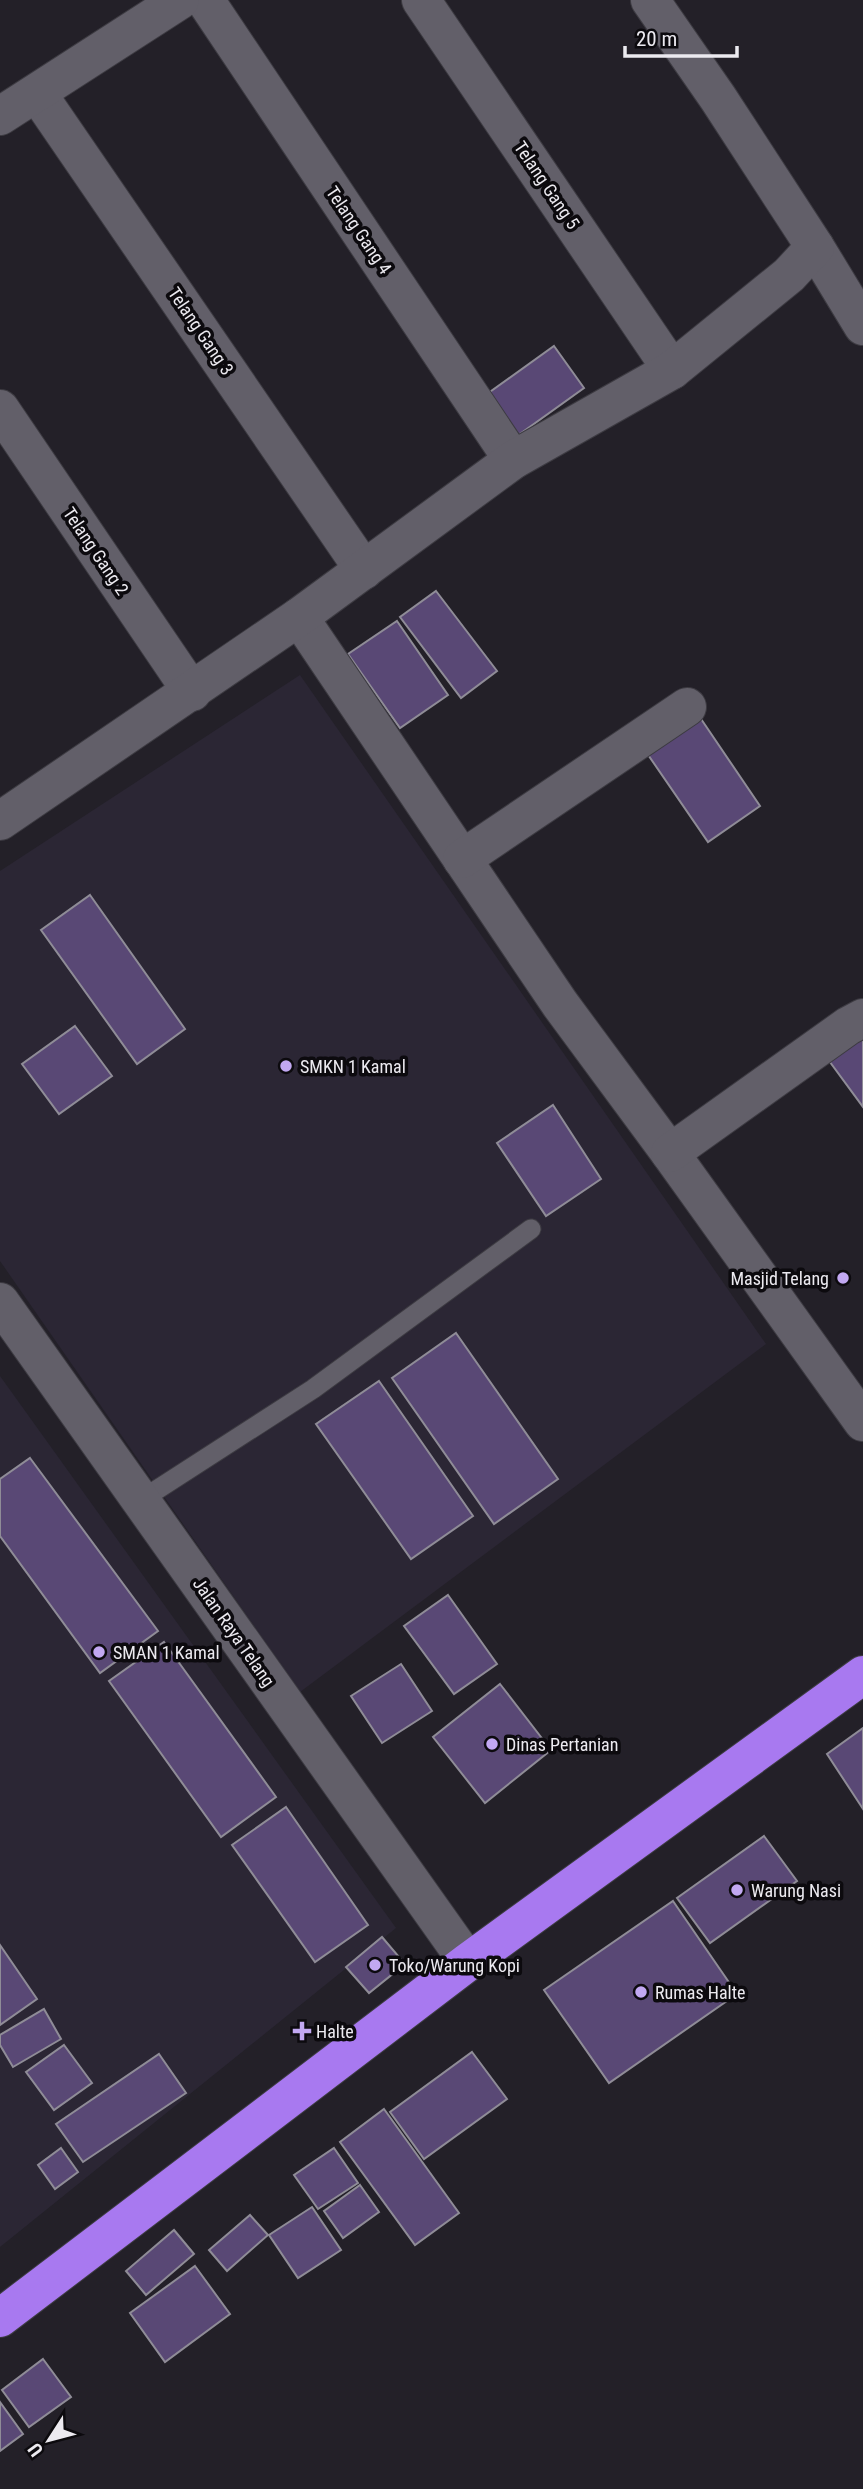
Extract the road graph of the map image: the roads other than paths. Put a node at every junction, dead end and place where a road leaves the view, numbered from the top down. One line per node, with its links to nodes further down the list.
1 (180, 0): 5 (street)
2 (205, 0): 11 (street, Telang Gang 4)
3 (421, 0): 9 (street, Telang Gang 5)
4 (650, 0): 7 (street)
5 (37, 93): 6 (street); 12 (street, Telang Gang 3)
6 (0, 116)
7 (815, 247): 8 (street); 9 (street)
8 (863, 326)
9 (672, 370): 11 (street)
10 (0, 409): 14 (street, Telang Gang 2)
11 (513, 460): 12 (street)
12 (364, 570): 13 (street)
13 (299, 617): 14 (street); 17 (street)
14 (192, 692): 16 (street)
15 (687, 707): 17 (street)
16 (2, 817)
17 (462, 859): 19 (street)
18 (863, 1018): 19 (street)
19 (670, 1153): 22 (street)
20 (531, 1229): 23 (lane)
21 (0, 1302): 23 (street, Jalan Raya Telang)
22 (863, 1422)
23 (141, 1500): 25 (street, Jalan Raya Telang)
24 (863, 1675): 25 (highway)
25 (468, 1962): 26 (highway)
26 (0, 2318)

